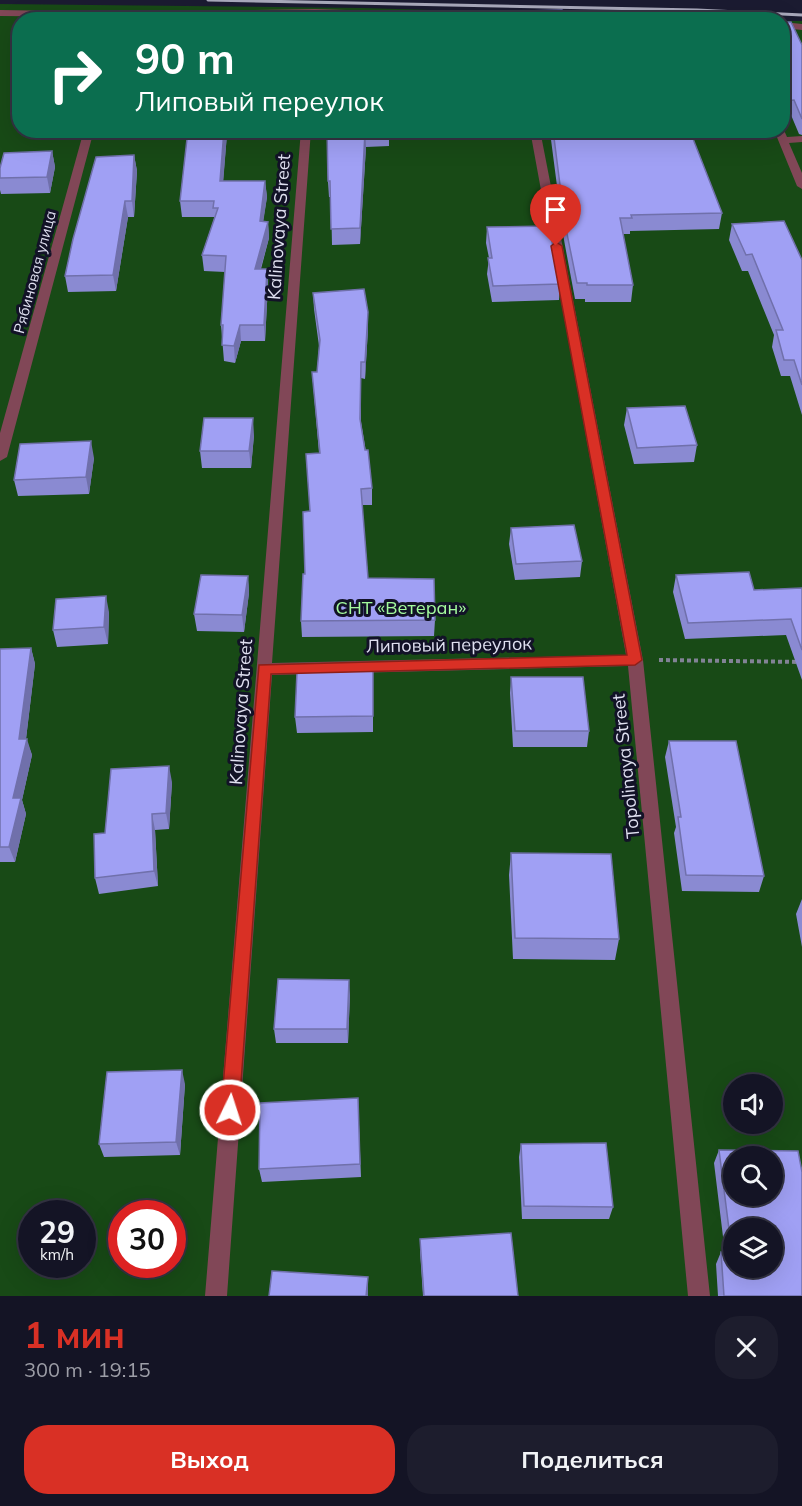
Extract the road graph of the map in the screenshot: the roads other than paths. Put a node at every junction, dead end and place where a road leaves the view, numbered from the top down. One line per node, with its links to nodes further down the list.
1 (87, 138): 6 (street, Рябиновая улица)
2 (305, 138): 8 (street, Kalinovaya Street)
3 (537, 138): 7 (street, Topolinaya Street)
4 (782, 138): 5 (street)
5 (802, 186)
6 (0, 457)
7 (635, 660): 8 (street, Липовый переулок); 10 (street, Topolinaya Street)
8 (264, 669): 9 (street, Kalinovaya Street)
9 (216, 1296)
10 (699, 1296)

